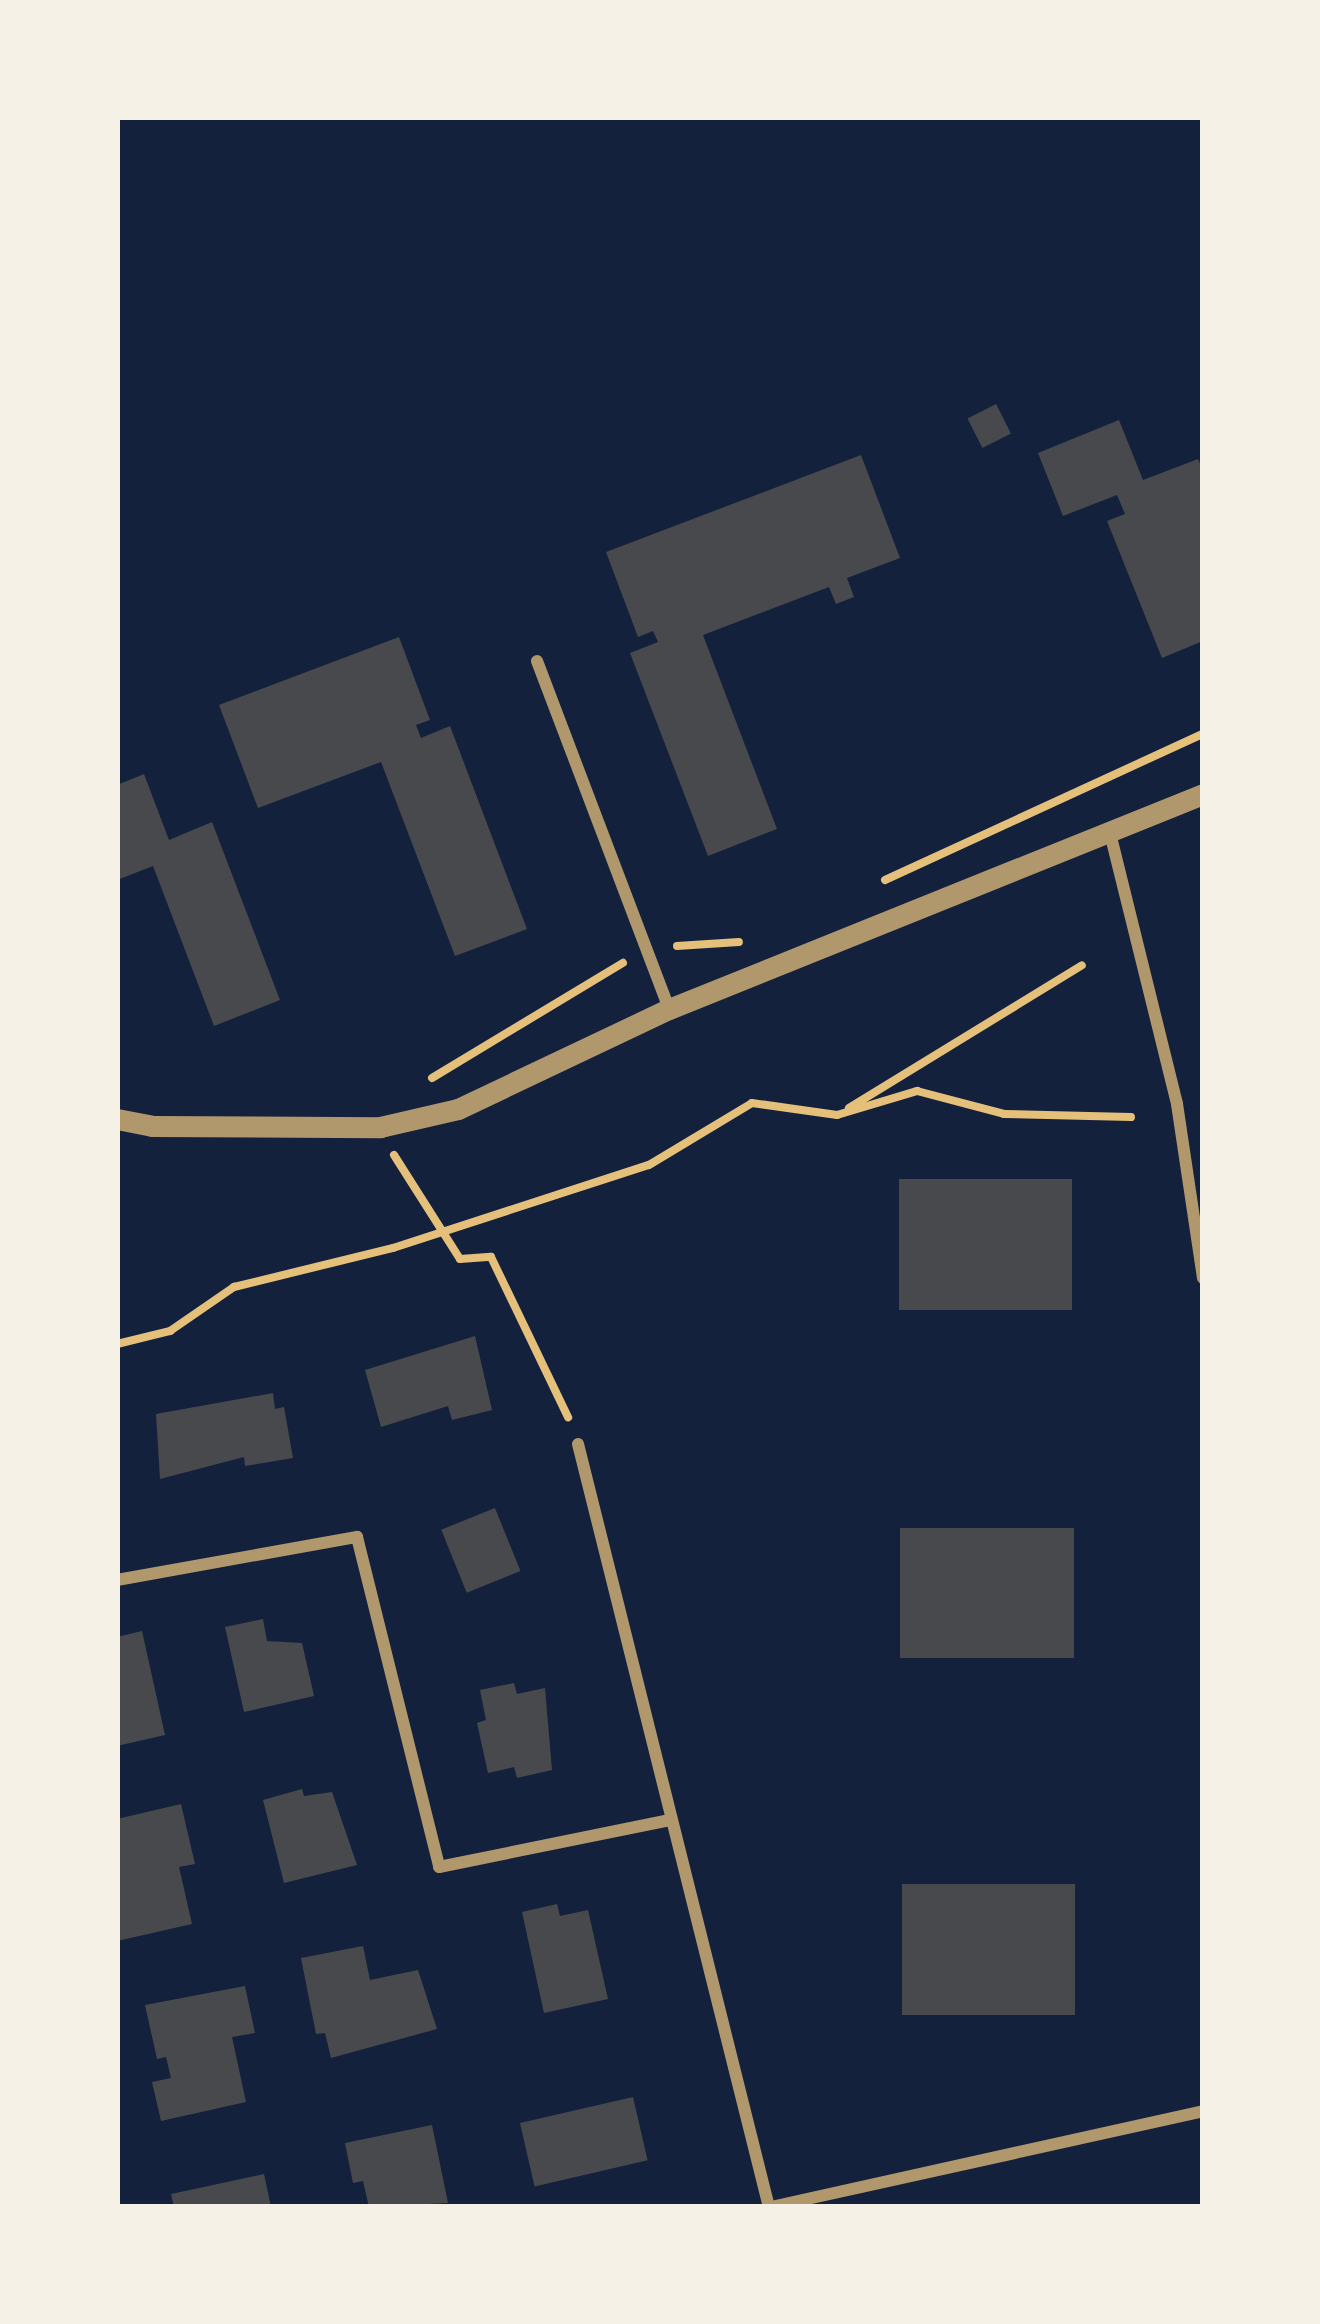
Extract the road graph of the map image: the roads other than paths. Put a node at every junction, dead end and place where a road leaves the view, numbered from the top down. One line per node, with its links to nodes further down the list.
1 (538, 661): 4 (street)
2 (1203, 794): 3 (street)
3 (1111, 837): 4 (street); 6 (street)
4 (669, 1009): 5 (street)
5 (117, 1119)
6 (1203, 1278)
7 (578, 1444): 9 (street)
8 (117, 1580): 9 (street)
9 (671, 1820): 11 (street)
10 (1203, 2111): 11 (street)
11 (770, 2207)

